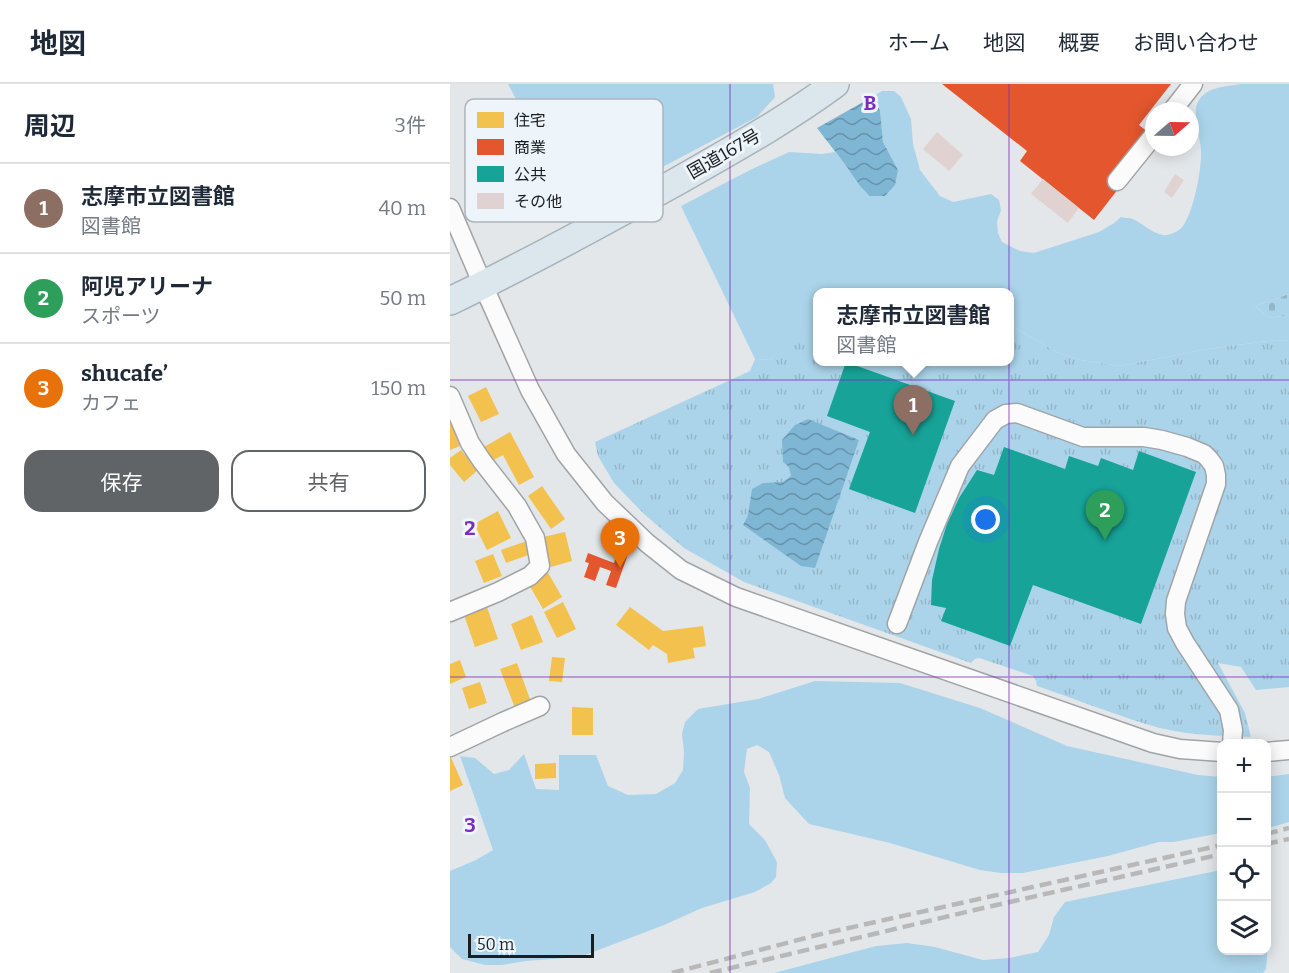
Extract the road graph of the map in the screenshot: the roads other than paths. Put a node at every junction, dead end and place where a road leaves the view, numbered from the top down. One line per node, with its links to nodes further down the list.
1 (1193, 84): 3 (street)
2 (829, 86): 6 (highway, 国道167号)
3 (1179, 102)
4 (1145, 146): 5 (street)
5 (1117, 181)
6 (663, 189)
7 (450, 208): 9 (street)
8 (603, 222): 9 (highway, 国道167号)
9 (483, 285): 10 (highway, 国道167号); 19 (street)
10 (450, 301)
11 (450, 396): 12 (street)
12 (450, 612)
13 (897, 624): 15 (street)
14 (540, 706): 16 (street)
15 (1233, 739)
16 (450, 747)
17 (1289, 750): 18 (street)
18 (1271, 752)
19 (1217, 753)

